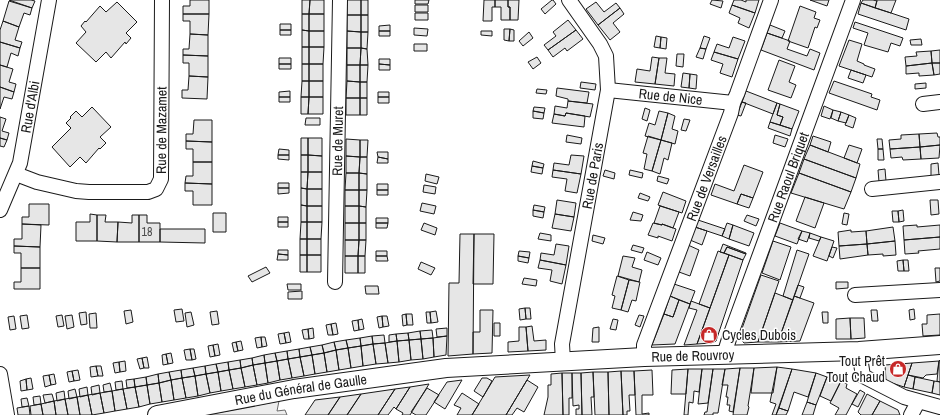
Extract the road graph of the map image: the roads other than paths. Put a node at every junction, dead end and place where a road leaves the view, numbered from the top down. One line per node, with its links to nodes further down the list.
1 (49, 0): 11 (street, Rue d'Albi)
2 (162, 0): 11 (street, Rue de Mazamet)
3 (340, 0): 15 (street, Rue de Muret)
4 (569, 0): 7 (street, Rue de Paris)
5 (771, 0): 9 (street, Rue de Versailles)
6 (853, 0): 20 (street, Rue Raoul Briquet)
7 (608, 90): 9 (street, Rue de Nice); 22 (street, Rue de Paris)
8 (940, 102): 10 (street)
9 (733, 103): 21 (street, Rue de Versailles)
10 (923, 104)
11 (16, 174): 14 (street, Rue d'Albi)
12 (940, 182): 13 (street)
13 (872, 189)
14 (0, 210)
15 (335, 282)
16 (940, 290): 17 (street)
17 (855, 295)
18 (940, 345): 19 (street, Rue de Rouvroy)
19 (859, 351): 20 (street, Rue de Rouvroy); 25 (street)
20 (724, 355): 21 (street, Rue de Rouvroy)
21 (644, 357): 22 (street, Rue de Rouvroy)
22 (563, 361): 23 (street, Rue de Rouvroy)
23 (446, 368): 28 (street, Rue du Général de Gaulle)
24 (0, 374): 27 (street)
25 (918, 402): 26 (street); 29 (street)
26 (940, 407)
27 (7, 415)
28 (157, 415)
29 (911, 415)

